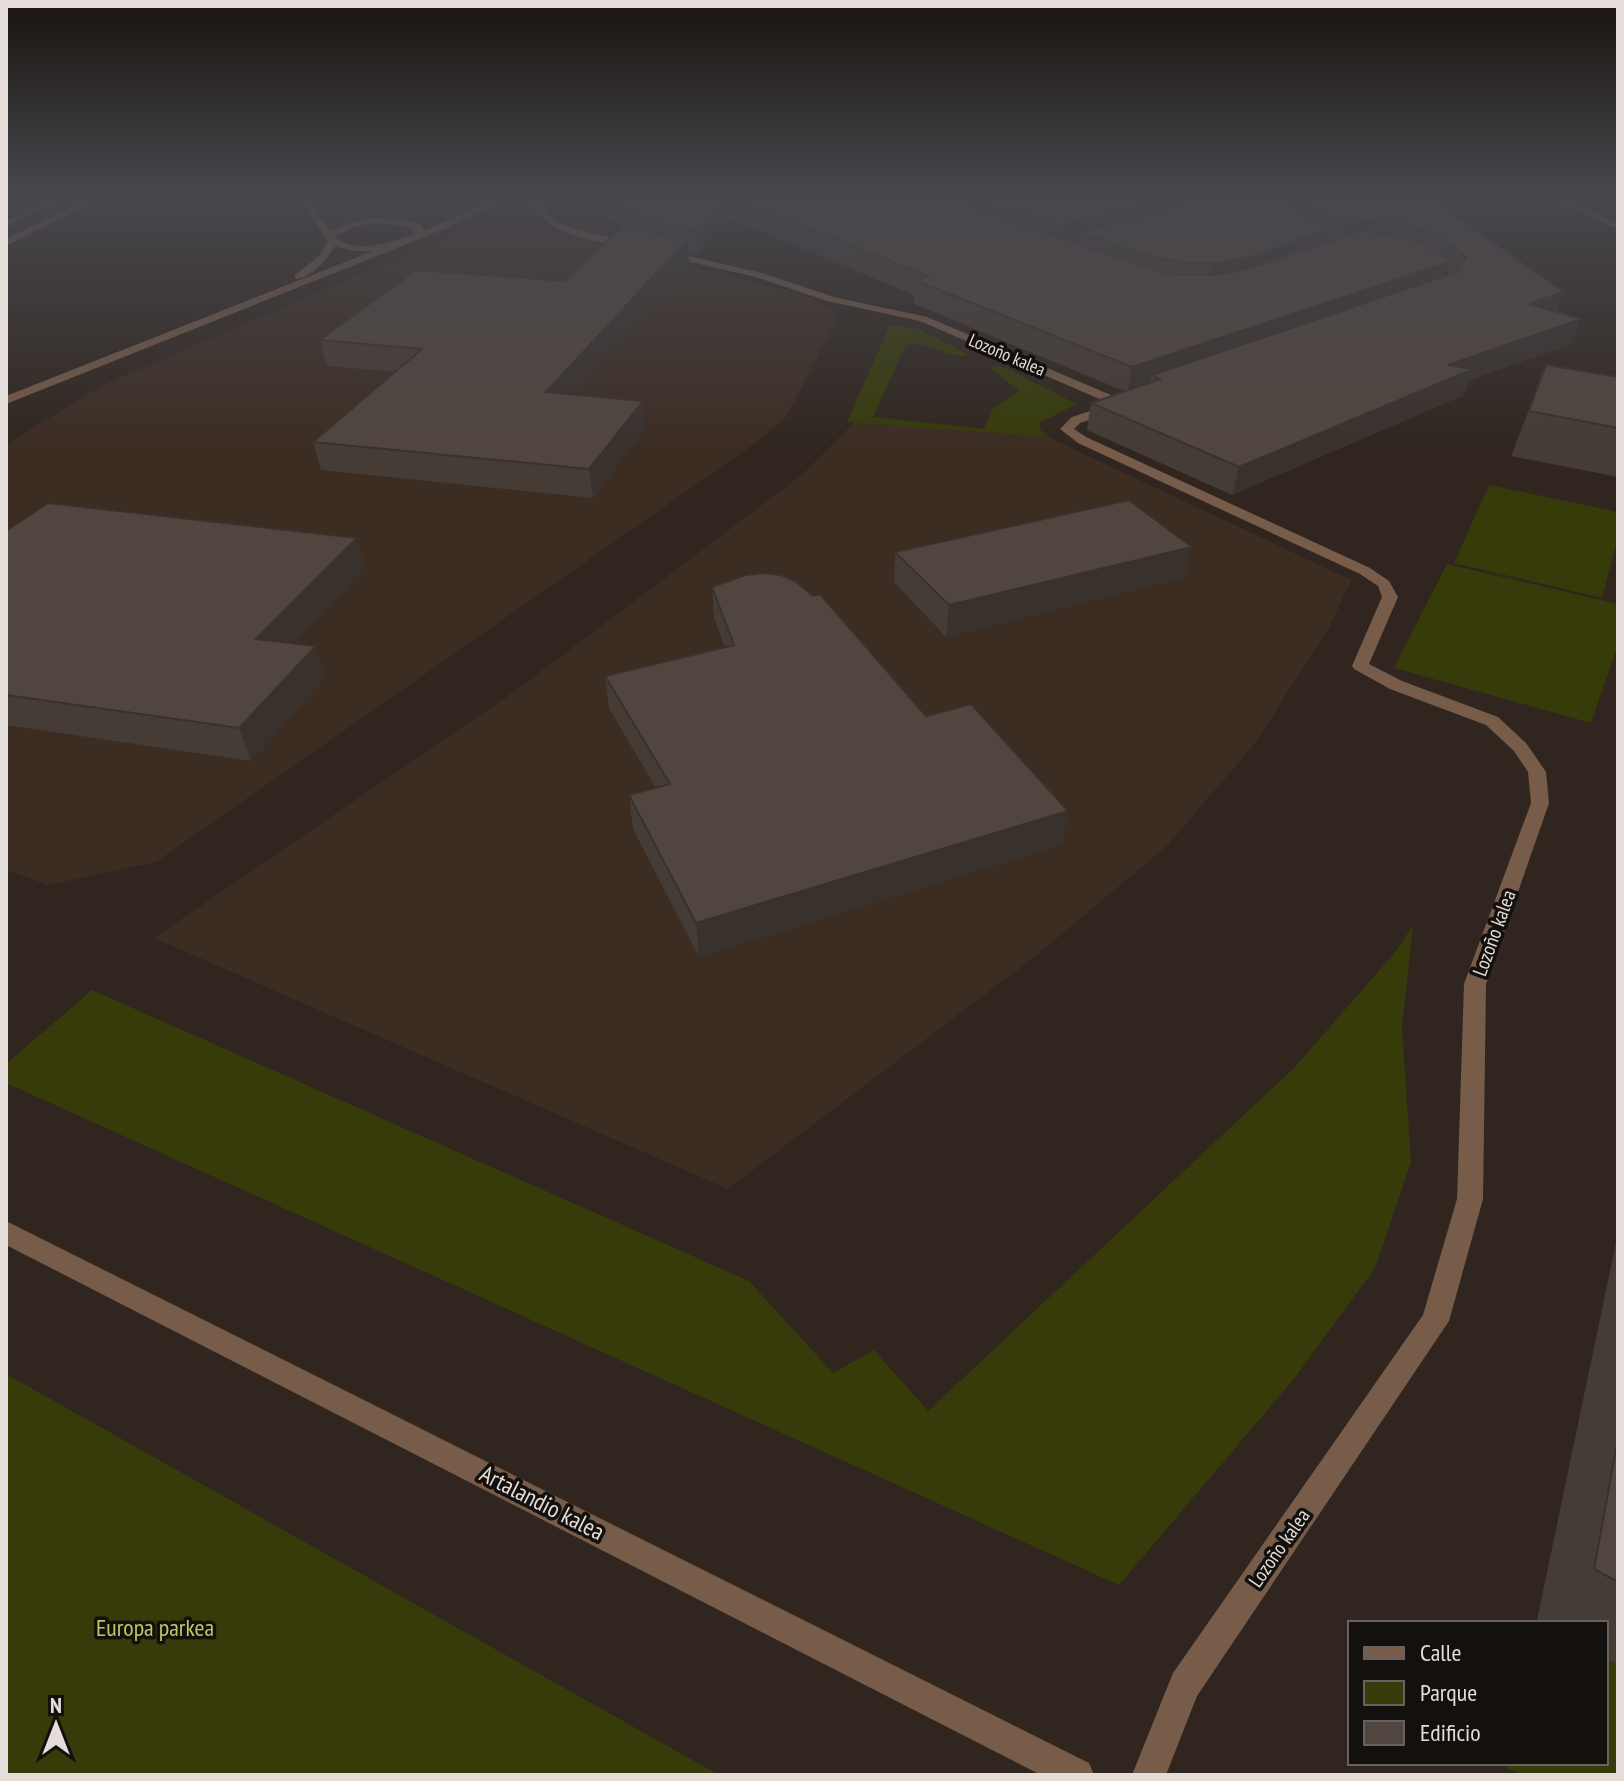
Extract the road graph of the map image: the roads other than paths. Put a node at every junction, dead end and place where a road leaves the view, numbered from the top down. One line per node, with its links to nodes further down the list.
1 (290, 282): 4 (street)
2 (304, 282): 4 (street)
3 (780, 282): 8 (street, Lozoño kalea)
4 (274, 292): 5 (street)
5 (6, 400)
6 (6, 1232): 7 (street, Artalandio kalea)
7 (1077, 1775)
8 (1149, 1775)

